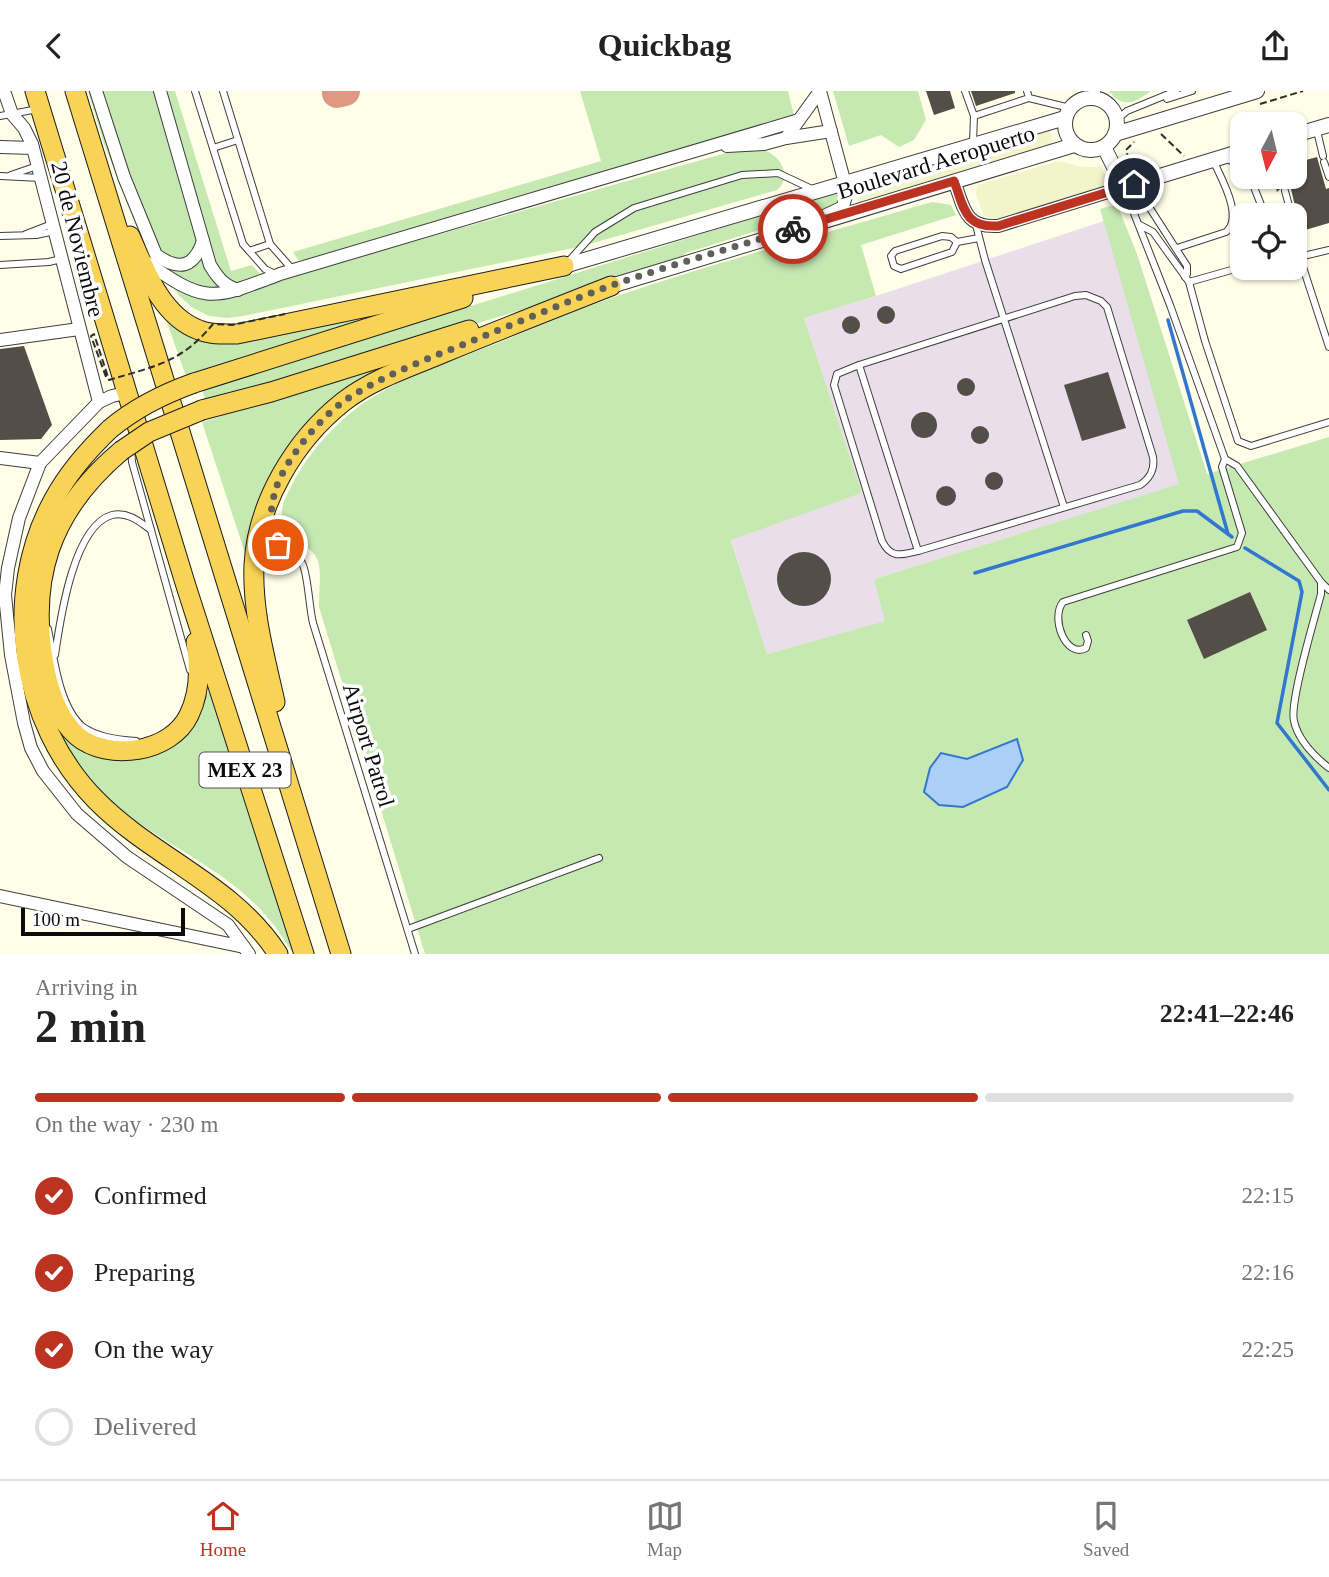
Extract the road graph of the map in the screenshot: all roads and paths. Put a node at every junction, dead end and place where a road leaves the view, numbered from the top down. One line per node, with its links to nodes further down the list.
1 (4, 91): 22 (street, 20 de Noviembre)
2 (75, 91): 39 (highway, MEX 23)
3 (96, 91): 59 (street)
4 (160, 91): 59 (street)
5 (195, 91): 38 (lane)
6 (223, 91): 30 (lane)
7 (803, 91): 20 (street)
8 (820, 91): 20 (street); 26 (street)
9 (965, 91): 23 (lane)
10 (1176, 91): 18 (lane)
11 (1192, 91): 21 (lane)
12 (1257, 91): 27 (street)
13 (1303, 91): 19 (path)
14 (1161, 92): 18 (lane); 18 (lane)
15 (1028, 95): 17 (lane); 23 (lane)
16 (37, 100): 22 (lane); 84 (highway, MEX 23)
17 (1080, 101): 27 (street); 32 (street, Boulevard Aeropuerto); 33 (street)
18 (1145, 103): 21 (lane)
19 (1253, 106)
20 (807, 107): 24 (street)
21 (1135, 108): 27 (lane)
22 (6, 115): 37 (street, 20 de Noviembre)
23 (974, 116): 32 (lane)
24 (799, 120): 29 (street); 34 (street)
25 (1323, 127): 47 (lane)
26 (831, 131): 29 (street); 49 (street)
27 (1116, 131): 35 (street)
28 (1161, 134): 42 (path)
29 (786, 138): 34 (street)
30 (238, 140): 38 (lane); 61 (lane)
31 (1136, 141): 50 (path)
32 (973, 145): 49 (street, Boulevard Aeropuerto)
33 (1074, 145): 35 (street); 48 (street, Boulevard Aeropuerto)
34 (713, 146): 72 (street)
35 (1104, 147): 50 (street)
36 (0, 148): 37 (street)
37 (33, 148): 45 (street, 20 de Noviembre)
38 (212, 148): 64 (lane)
39 (93, 149): 67 (highway); 104 (highway, MEX 23)
40 (1230, 154): 41 (street)
41 (1218, 158): 43 (lane); 50 (street); 62 (lane)
42 (1190, 162)
43 (1230, 162)
44 (0, 167): 46 (lane)
45 (39, 172): 46 (lane); 46 (lane); 56 (street, 20 de Noviembre)
46 (4, 176)
47 (1329, 177)
48 (954, 181): 54 (street); 69 (street, Boulevard Aeropuerto)
49 (847, 183): 52 (street, Boulevard Aeropuerto); 69 (street)
50 (1131, 183): 54 (street); 55 (lane); 62 (lane)
51 (1285, 191): 53 (lane)
52 (819, 192): 70 (street, Boulevard Aeropuerto); 70 (lane)
53 (1288, 203)
54 (976, 225): 58 (lane)
55 (1140, 225): 73 (lane); 88 (lane)
56 (54, 227): 57 (lane); 66 (street, 20 de Noviembre)
57 (0, 236)
58 (979, 238): 60 (lane); 78 (lane)
59 (203, 241): 76 (street)
60 (957, 242): 60 (lane)
61 (270, 244): 64 (lane); 72 (lane)
62 (1177, 248): 73 (lane)
63 (1329, 250): 65 (lane)
64 (249, 251): 72 (lane)
65 (1307, 256)
66 (63, 258): 68 (lane); 79 (street, 20 de Noviembre)
67 (140, 258): 70 (highway); 76 (street)
68 (0, 265)
69 (677, 265): 75 (street, Boulevard Aeropuerto)
70 (564, 266): 109 (highway, bridge)
71 (1230, 270): 73 (lane)
72 (287, 272): 76 (street)
73 (1187, 279): 86 (lane)
74 (1305, 280): 81 (lane)
75 (611, 286): 90 (highway); 95 (highway, bridge)
76 (238, 290)
77 (285, 314): 83 (path, bridge)
78 (1003, 319): 82 (lane); 91 (lane); 91 (lane)
79 (79, 329): 80 (street); 85 (street, 20 de Noviembre)
80 (0, 340)
81 (1329, 347)
82 (859, 365): 93 (lane); 93 (lane)
83 (106, 377)
84 (126, 393): 85 (street); 92 (lane); 96 (highway, MEX 23)
85 (99, 402): 89 (street)
86 (1329, 422)
87 (0, 458): 89 (street)
88 (1225, 459): 94 (lane); 98 (lane)
89 (40, 463): 99 (street)
90 (277, 482): 104 (highway); 107 (lane, Airport Patrol)
91 (1064, 507): 93 (lane)
92 (152, 530): 100 (lane); 101 (lane)
93 (918, 551)
94 (1321, 582): 97 (lane); 103 (lane)
95 (40, 586): 100 (lane); 102 (highway)
96 (186, 586): 101 (highway); 110 (highway, MEX 23)
97 (1329, 590)
98 (1086, 635)
99 (6, 655): 108 (street)
100 (54, 661): 102 (lane)
101 (196, 693): 102 (highway)
102 (163, 742)
103 (1329, 768)
104 (308, 848): 111 (highway, MEX 23)
105 (599, 858): 107 (lane)
106 (0, 896): 108 (street)
107 (408, 929): 112 (lane, Airport Patrol)
108 (247, 951)
109 (278, 954)
110 (304, 954)
111 (341, 954)
112 (415, 954)

